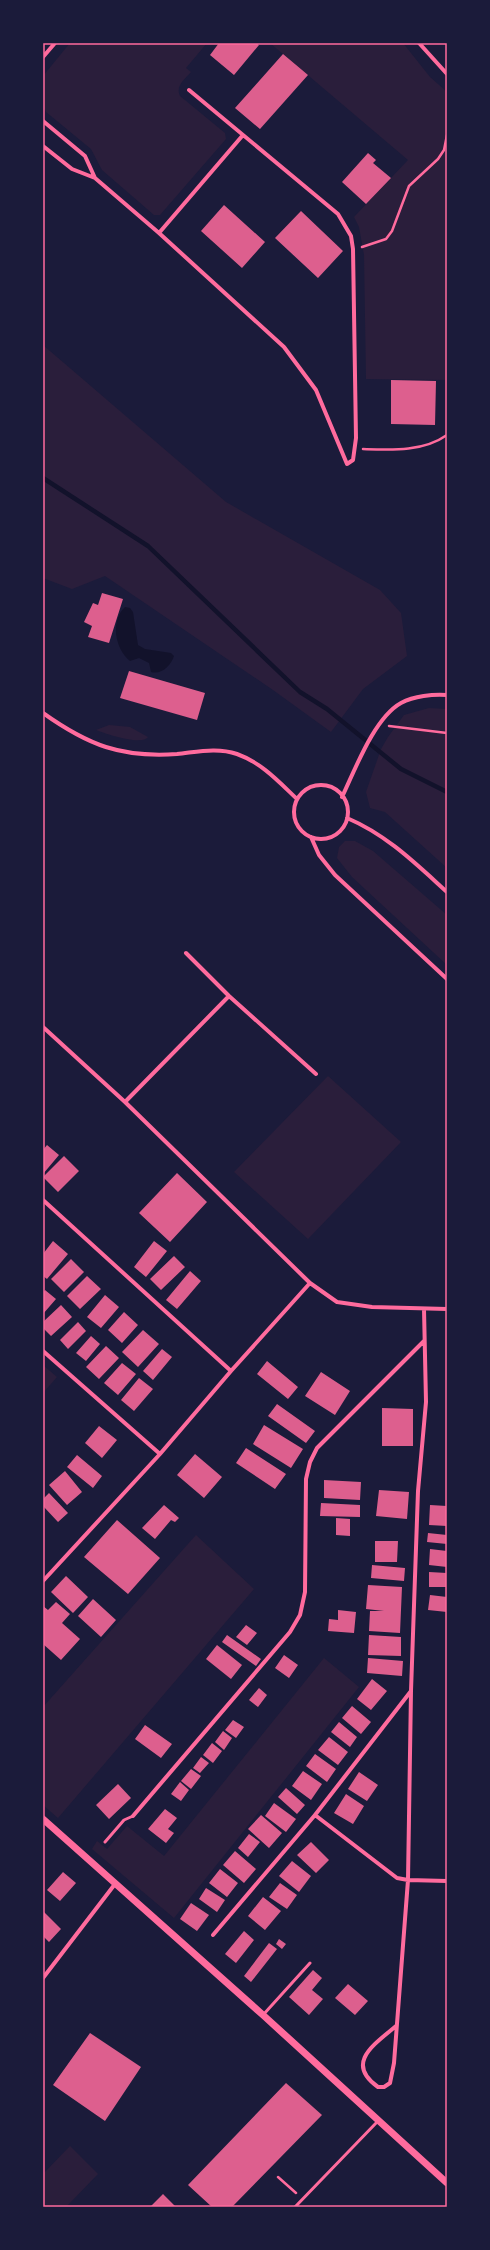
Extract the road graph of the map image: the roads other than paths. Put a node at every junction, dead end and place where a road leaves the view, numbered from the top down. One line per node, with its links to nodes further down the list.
1 (55, 43): 3 (street)
2 (419, 43): 4 (street)
3 (43, 57)
4 (447, 74)
5 (188, 90): 7 (street)
6 (43, 121): 9 (street)
7 (243, 135): 10 (street); 10 (street)
8 (43, 146): 9 (street)
9 (95, 178): 10 (street)
10 (159, 233)
11 (447, 695): 13 (street)
12 (43, 713): 14 (street)
13 (342, 797): 14 (street); 15 (street)
14 (297, 800): 16 (street)
15 (347, 818): 16 (street); 17 (street)
16 (312, 837): 19 (street)
17 (447, 892)
18 (186, 953): 20 (street)
19 (447, 979)
20 (229, 996): 22 (street); 23 (street)
21 (43, 1027): 23 (street)
22 (316, 1074)
23 (124, 1102): 25 (street)
24 (43, 1200): 30 (street)
25 (310, 1283): 26 (street); 30 (street)
26 (424, 1309): 27 (street); 28 (street)
27 (447, 1310)
28 (424, 1340): 33 (street); 35 (street)
29 (43, 1351): 31 (street)
30 (231, 1371): 31 (street)
31 (160, 1454): 32 (street)
32 (43, 1581)
33 (411, 1691): 34 (street); 38 (street)
34 (315, 1815): 38 (street); 41 (street)
35 (133, 1816): 37 (lane)
36 (43, 1819): 40 (street)
37 (105, 1842)
38 (408, 1880): 39 (street); 45 (street)
39 (447, 1881)
40 (115, 1884): 43 (street); 44 (street)
41 (213, 1935)
42 (310, 1963): 44 (lane)
43 (43, 1978)
44 (263, 2015): 46 (street)
45 (396, 2026): 45 (street)
46 (379, 2120): 47 (street); 48 (lane)
47 (447, 2183)
48 (295, 2207)

